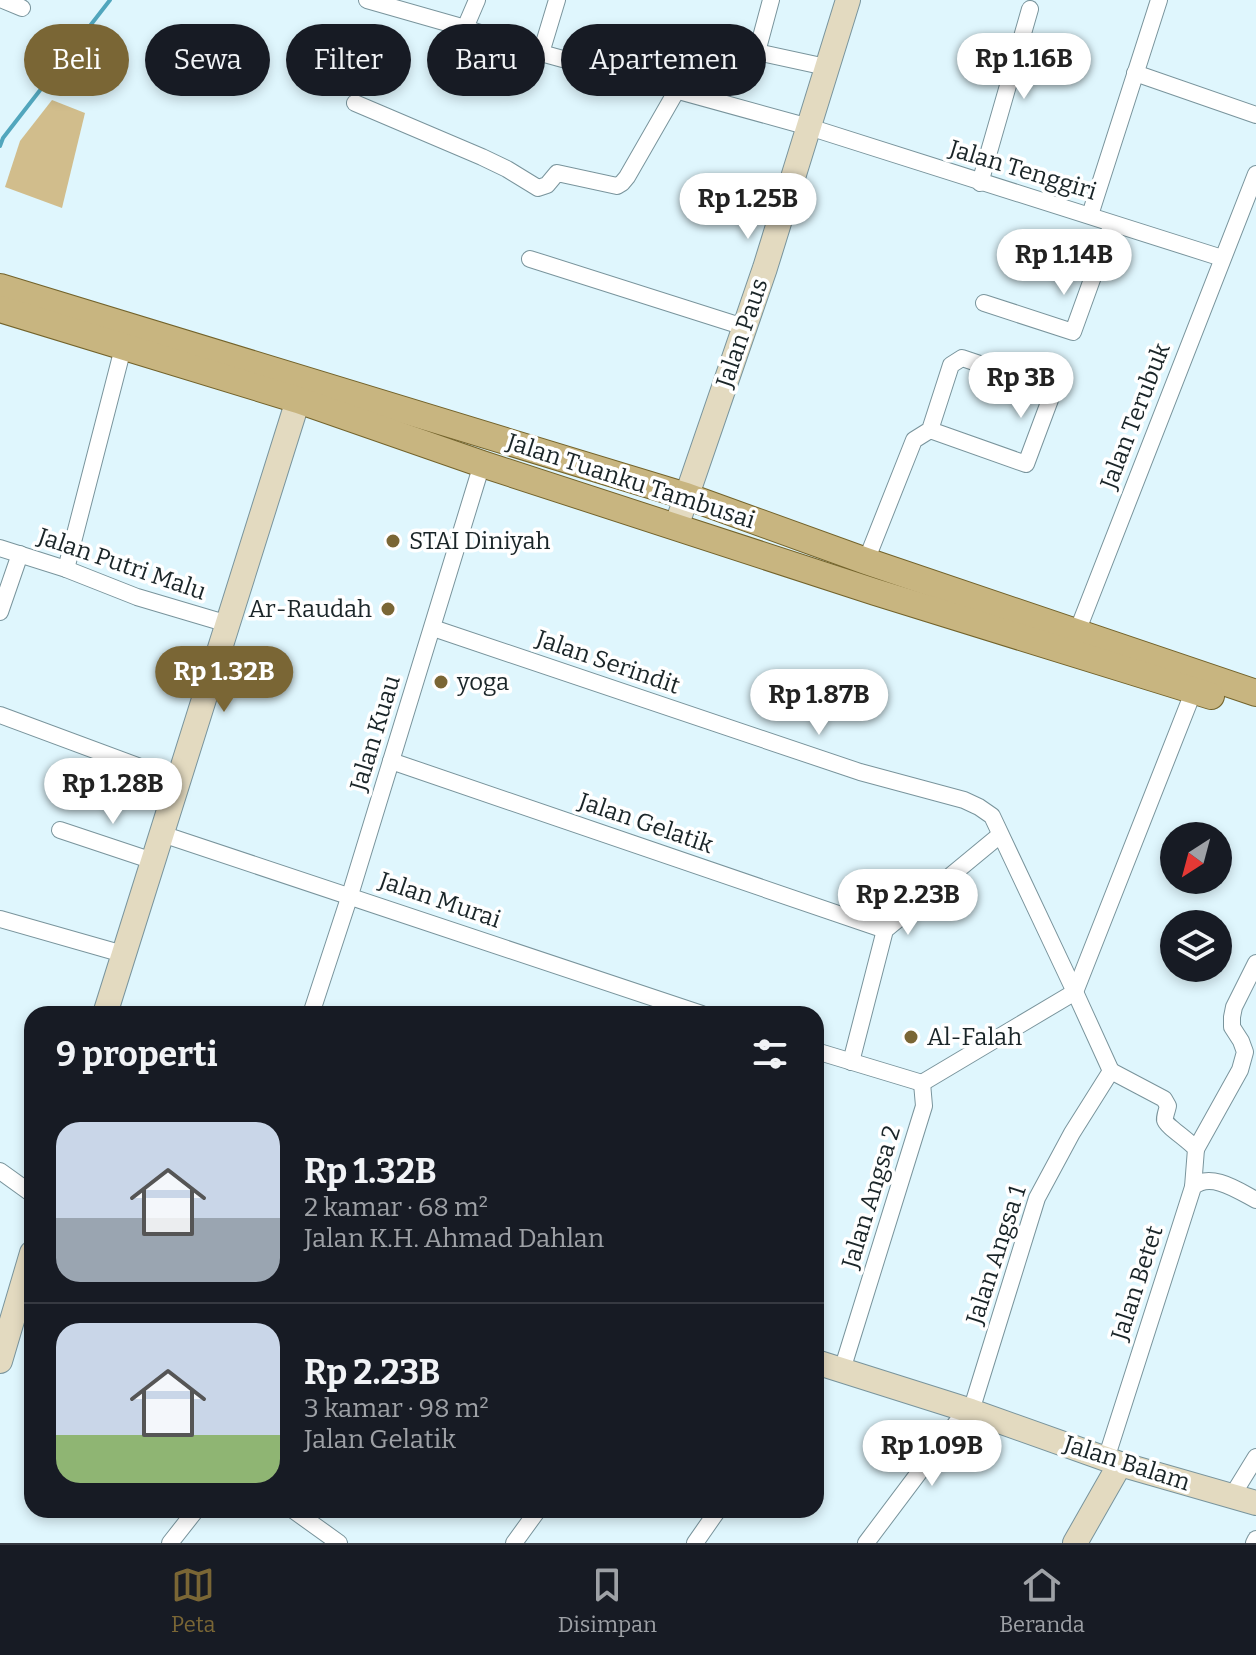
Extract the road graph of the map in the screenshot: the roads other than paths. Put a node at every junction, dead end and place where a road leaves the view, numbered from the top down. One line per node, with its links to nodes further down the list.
1 (3, 0): 8 (street)
2 (367, 0): 10 (street, Jalan Tenggiri)
3 (477, 0): 11 (street)
4 (557, 0): 13 (street)
5 (771, 0): 12 (street)
6 (848, 0): 15 (main road, Jalan Paus)
7 (1159, 0): 16 (street)
8 (22, 8)
9 (1030, 9): 23 (street)
10 (451, 24)
11 (467, 24)
12 (765, 24)
13 (545, 40)
14 (766, 54): 15 (street)
15 (826, 67): 21 (main road, Jalan Paus)
16 (1135, 73): 20 (street); 24 (street)
17 (674, 96): 19 (street)
18 (698, 96): 21 (street, Jalan Tenggiri)
19 (355, 103)
20 (1256, 115)
21 (809, 127): 23 (street, Jalan Tenggiri); 31 (main road, Jalan Paus)
22 (1256, 174): 26 (street, Jalan Terubuk)
23 (980, 183): 24 (street, Jalan Tenggiri)
24 (1090, 215): 25 (street, Jalan Tenggiri)
25 (1112, 224): 26 (street, Jalan Tenggiri); 29 (street)
26 (1222, 258): 45 (street, Jalan Terubuk)
27 (530, 259): 31 (street)
28 (0, 287): 36 (main road, Jalan Tuanku Tambusai)
29 (984, 303)
30 (0, 309): 32 (main road, Jalan Tuanku Tambusai)
31 (744, 327): 36 (main road, Jalan Paus)
32 (123, 348): 33 (main road, Jalan Tuanku Tambusai); 41 (street)
33 (298, 400): 35 (main road, Jalan Tuanku Tambusai); 43 (main road)
34 (930, 430): 34 (street); 40 (street)
35 (482, 464): 37 (main road, Jalan Tuanku Tambusai); 44 (street, Jalan Kuau)
36 (686, 496): 37 (main road, Jalan Paus); 40 (main road, Jalan Tuanku Tambusai)
37 (676, 527): 46 (main road, Jalan Tuanku Tambusai)
38 (0, 548): 39 (street, Jalan Putri Malu)
39 (20, 554): 41 (street, Jalan Putri Malu); 42 (street)
40 (866, 561): 45 (main road, Jalan Tuanku Tambusai)
41 (66, 569): 43 (street, Jalan Putri Malu)
42 (0, 612)
43 (228, 624): 51 (main road)
44 (433, 628): 50 (street, Jalan Kuau); 54 (street, Jalan Serindit)
45 (1077, 632): 47 (main road, Jalan Tuanku Tambusai)
46 (1194, 690): 48 (main road, Jalan Tuanku Tambusai); 61 (street)
47 (1256, 693)
48 (1256, 711)
49 (0, 715): 51 (street)
50 (391, 761): 56 (street, Jalan Kuau); 58 (street, Jalan Gelatik)
51 (178, 781): 53 (main road)
52 (60, 830): 55 (street)
53 (162, 834): 55 (main road); 56 (street, Jalan Murai)
54 (1000, 835): 58 (street); 61 (street, Jalan Serindit)
55 (153, 861): 59 (main road)
56 (350, 895): 63 (street, Jalan Kuau); 64 (street, Jalan Murai)
57 (0, 919): 59 (street)
58 (885, 930): 66 (street)
59 (123, 954): 62 (main road)
60 (1256, 963): 69 (street)
61 (1075, 992): 67 (street); 68 (street)
62 (107, 1006)
63 (314, 1006)
64 (678, 1006)
65 (824, 1054): 66 (street)
66 (851, 1062): 68 (street)
67 (1111, 1071): 69 (street); 77 (street, Jalan Angsa 1)
68 (922, 1083): 76 (street, Jalan Angsa 2)
69 (1196, 1149): 71 (street, Jalan Betet)
70 (0, 1171): 72 (street)
71 (1193, 1187): 73 (street); 79 (street, Jalan Betet)
72 (24, 1188)
73 (1256, 1200)
74 (24, 1280): 75 (main road)
75 (0, 1361)
76 (824, 1367): 77 (main road, Jalan Balam)
77 (968, 1410): 79 (main road, Jalan Balam); 90 (street, Jalan Angsa 1)
78 (1256, 1457): 80 (street)
79 (1113, 1461): 80 (main road, Jalan Balam); 91 (main road)
80 (1232, 1496): 81 (main road, Jalan Balam)
81 (1256, 1503)
82 (190, 1518): 86 (street)
83 (304, 1518): 87 (street)
84 (532, 1518): 88 (street)
85 (712, 1518): 89 (street)
86 (170, 1543)
87 (339, 1543)
88 (514, 1543)
89 (695, 1543)
90 (866, 1543)
91 (1075, 1543)

